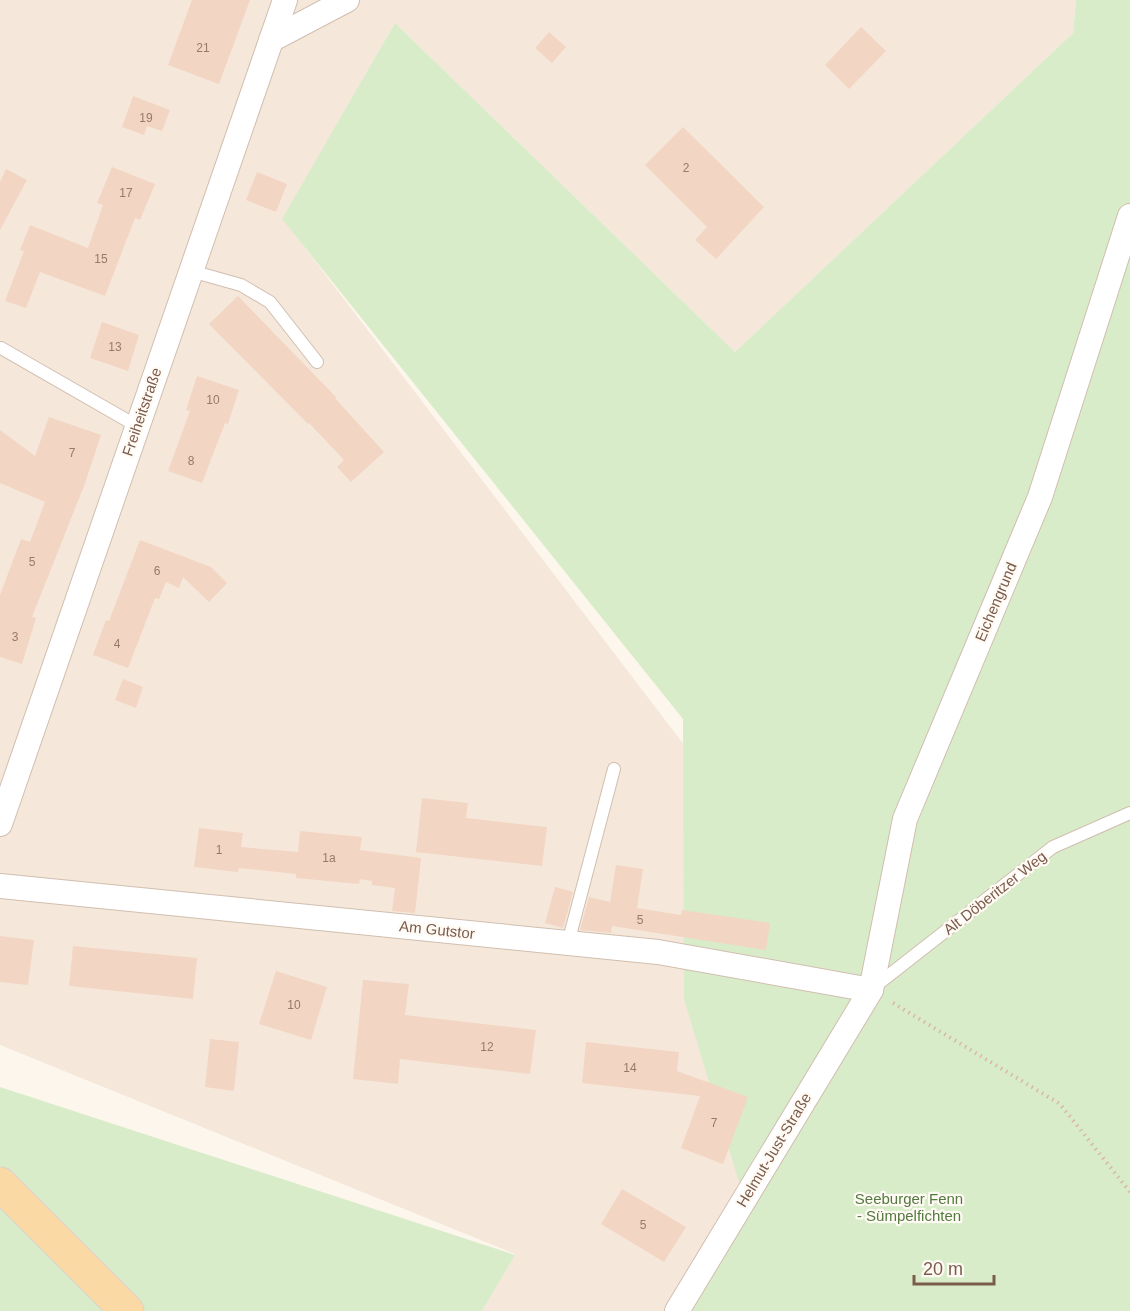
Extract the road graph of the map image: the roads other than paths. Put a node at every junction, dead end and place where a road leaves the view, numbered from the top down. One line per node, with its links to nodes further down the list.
1 (285, 0): 3 (street, Freiheitstraße)
2 (347, 0): 3 (street)
3 (271, 40): 5 (street, Freiheitstraße)
4 (1130, 216): 14 (street, Eichengrund)
5 (191, 271): 7 (lane); 8 (street, Freiheitstraße)
6 (2, 348): 8 (lane)
7 (317, 362)
8 (137, 426): 11 (street, Freiheitstraße)
9 (614, 769): 13 (lane)
10 (1130, 813): 14 (lane, Alt Döberitzer Weg)
11 (0, 824)
12 (0, 886): 13 (street, Am Gutstor)
13 (568, 943): 14 (street, Am Gutstor)
14 (871, 990): 17 (street, Helmut-Just-Straße)
15 (0, 1184): 16 (main road)
16 (127, 1311)
17 (677, 1311)

